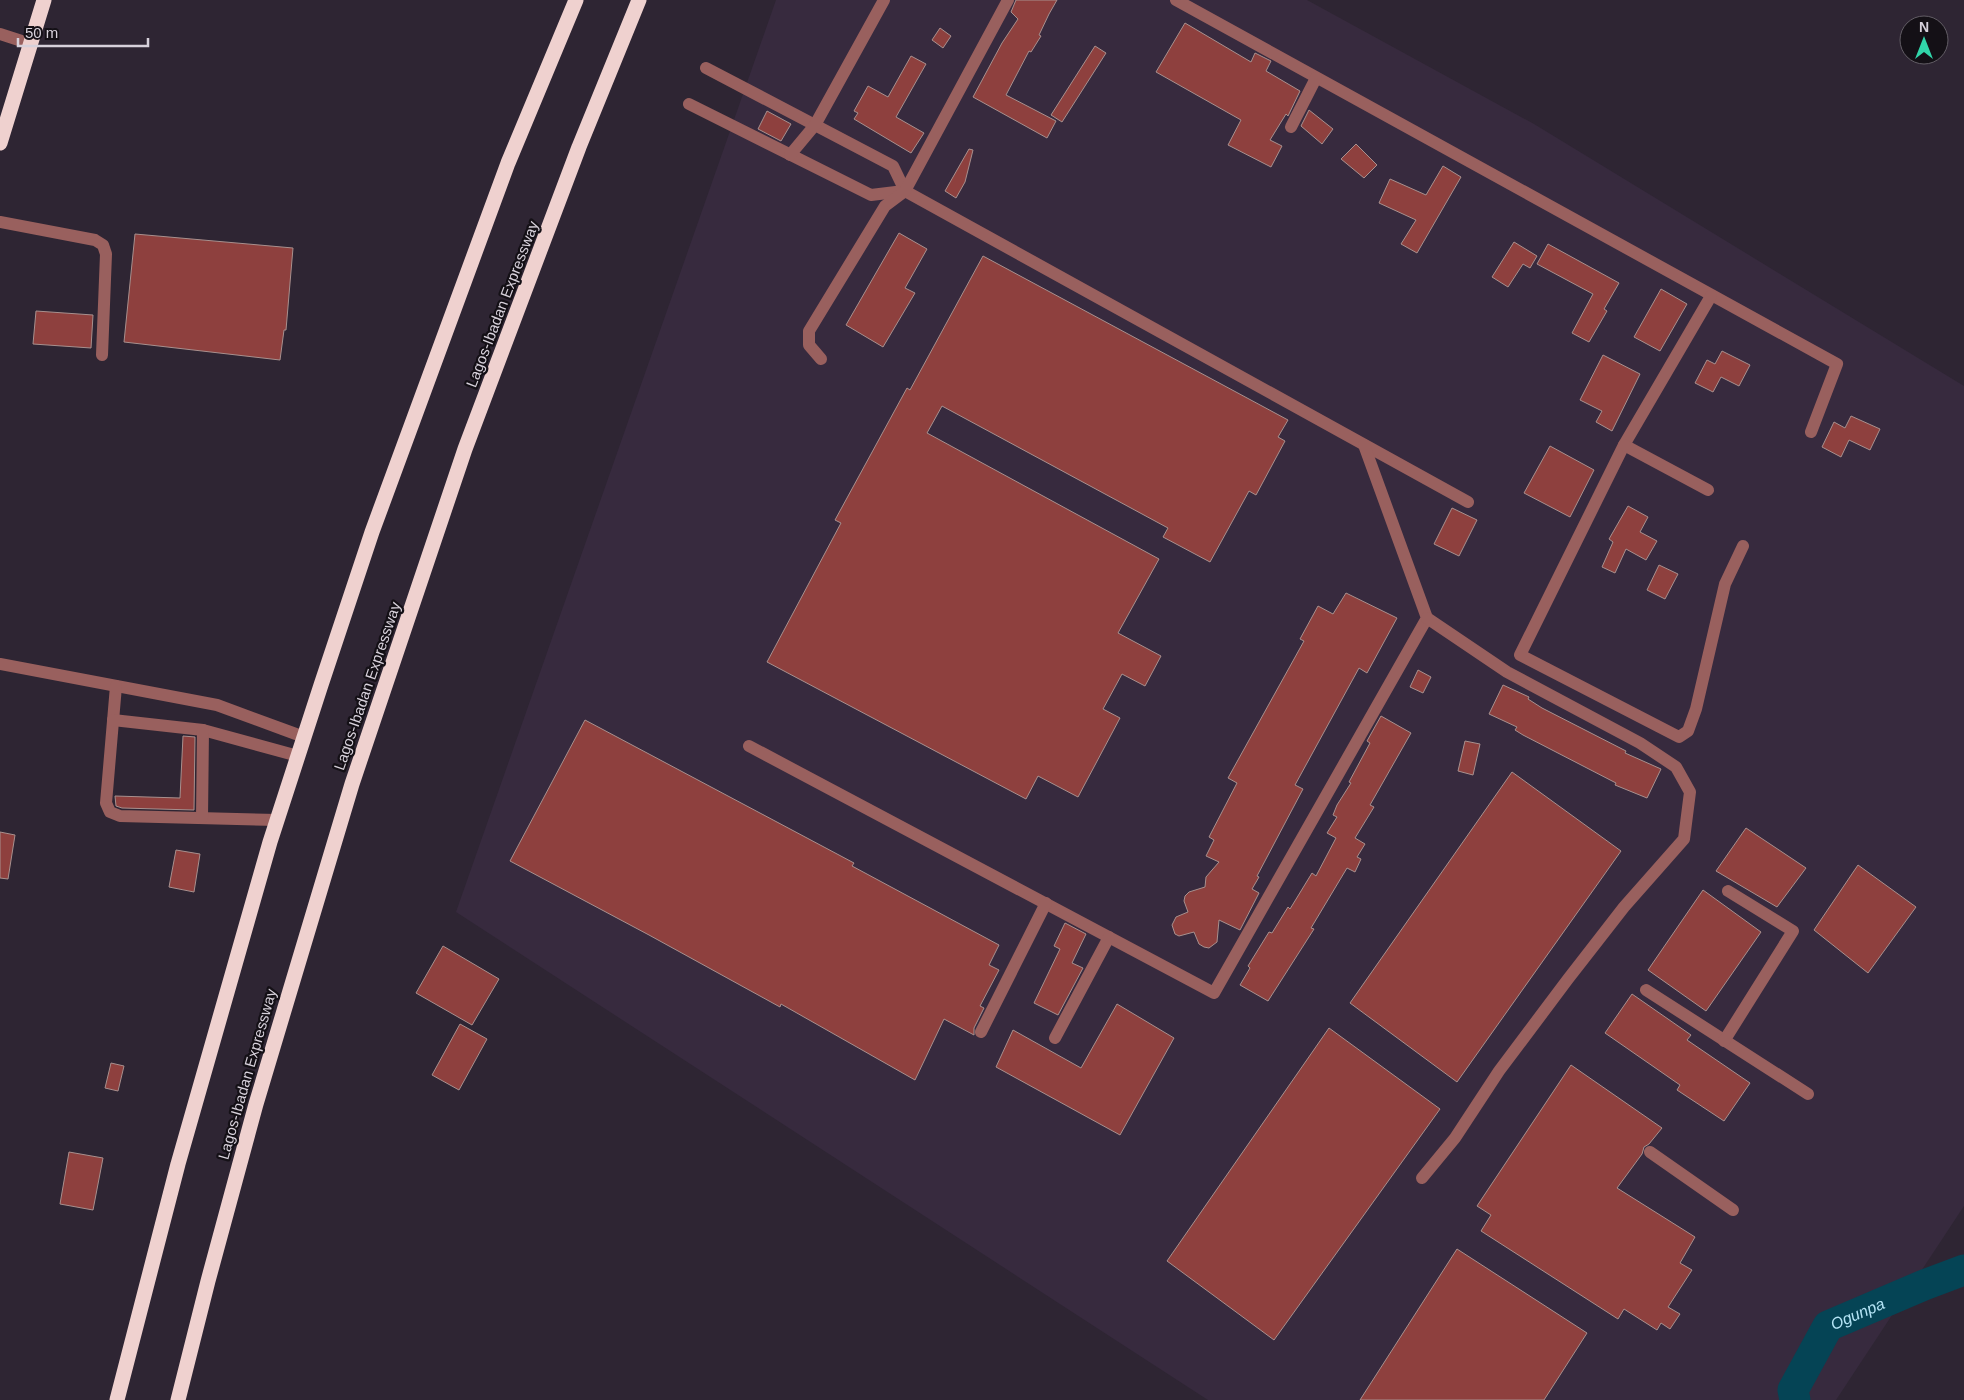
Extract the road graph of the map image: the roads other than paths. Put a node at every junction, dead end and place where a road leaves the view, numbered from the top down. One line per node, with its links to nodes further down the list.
1 (44, 0): 8 (highway)
2 (576, 0): 32 (highway)
3 (639, 0): 49 (highway, Lagos-Ibadan Expressway)
4 (884, 0): 12 (street)
5 (1008, 0): 16 (street)
6 (1176, 0): 10 (street)
7 (0, 34): 8 (street)
8 (31, 44): 14 (highway)
9 (706, 68): 12 (street)
10 (1316, 78): 13 (street); 18 (street)
11 (689, 104): 15 (street)
12 (814, 125): 15 (street); 16 (street)
13 (1291, 127)
14 (0, 143)
15 (790, 155): 16 (street)
16 (905, 191): 20 (street); 22 (street)
17 (0, 222): 19 (street)
18 (1711, 296): 21 (street); 23 (street)
19 (102, 355)
20 (821, 359)
21 (1811, 432)
22 (1364, 445): 25 (street); 27 (street)
23 (1624, 445): 24 (street); 26 (street)
24 (1708, 490)
25 (1468, 502)
26 (1743, 546)
27 (1427, 618): 39 (street); 46 (street)
28 (0, 664): 29 (street)
29 (116, 686): 30 (street); 32 (street)
30 (113, 720): 31 (street); 35 (street)
31 (203, 730): 34 (street); 35 (street)
32 (304, 737): 34 (highway)
33 (749, 746): 38 (street)
34 (298, 756): 36 (highway)
35 (202, 818): 36 (street)
36 (278, 820): 48 (highway)
37 (1728, 891): 43 (street)
38 (1046, 903): 39 (street); 41 (street)
39 (1109, 937): 42 (street)
40 (1646, 990): 43 (street)
41 (981, 1032)
42 (1055, 1038)
43 (1724, 1041): 44 (street)
44 (1808, 1094)
45 (1650, 1152): 47 (street)
46 (1422, 1178)
47 (1733, 1210)
48 (117, 1400)
49 (178, 1400)

